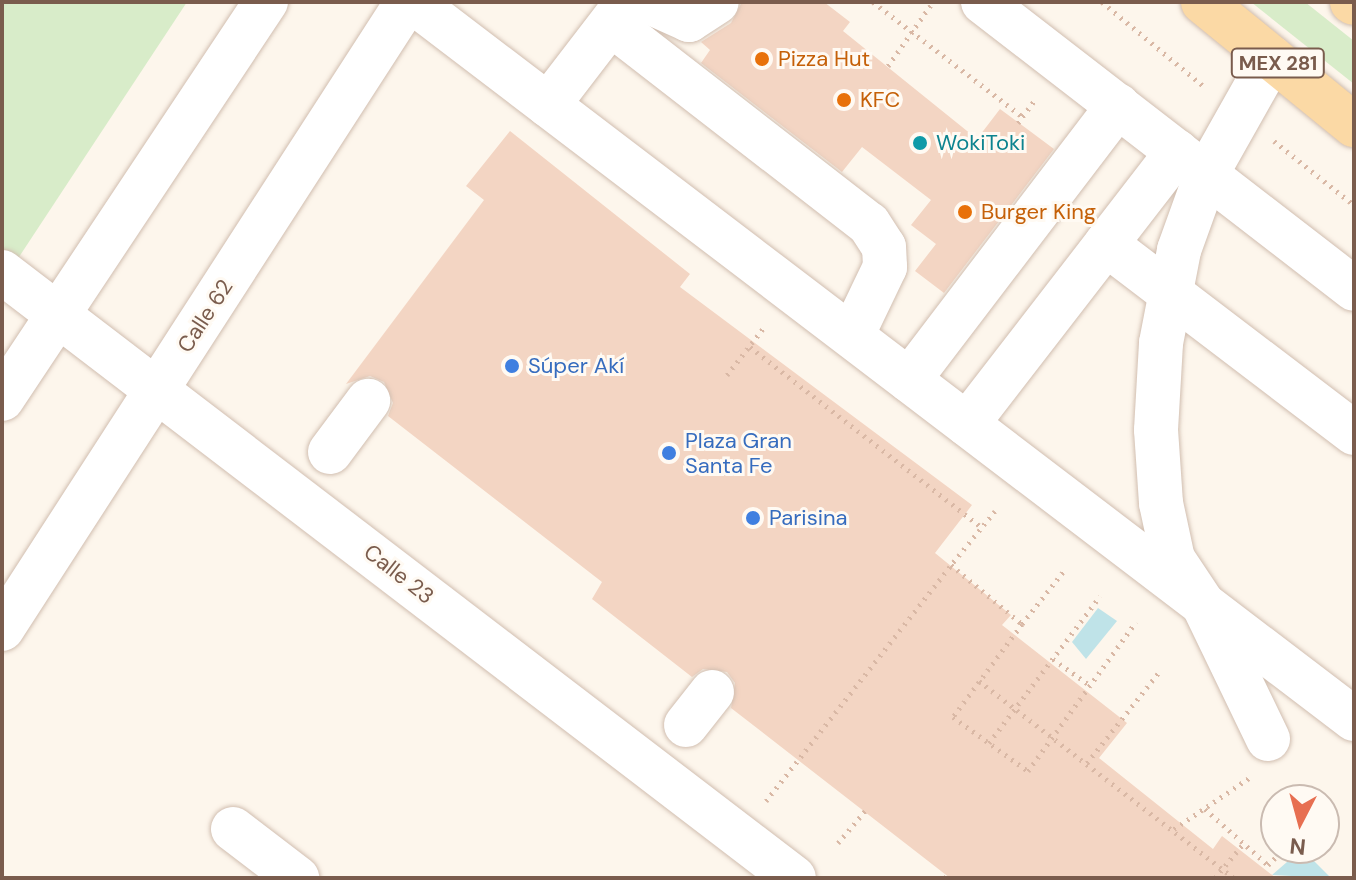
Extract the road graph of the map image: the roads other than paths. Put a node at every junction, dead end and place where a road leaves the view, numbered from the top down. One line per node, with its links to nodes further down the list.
1 (266, 2): 17 (street)
2 (410, 2): 9 (street); 20 (street, Calle 62)
3 (649, 2): 4 (street)
4 (717, 2)
5 (983, 2): 10 (street)
6 (1203, 2): 8 (main road, MEX 281)
7 (619, 13): 9 (street); 18 (street)
8 (1272, 58): 11 (main road, MEX 281); 12 (street)
9 (548, 105): 18 (street)
10 (1118, 106): 12 (street); 19 (street)
11 (1354, 125)
12 (1192, 164): 13 (street); 15 (street); 16 (street)
13 (1106, 244): 16 (street); 23 (street)
14 (2, 272): 17 (street, Calle 23)
15 (1354, 289)
16 (1171, 294): 24 (street); 26 (street)
17 (58, 314): 20 (street, Calle 23); 21 (street)
18 (852, 336): 19 (street)
19 (909, 380): 23 (street)
20 (158, 389): 27 (street, Calle 62); 32 (street, Calle 23)
21 (2, 399)
22 (368, 401): 25 (street)
23 (967, 424): 26 (street)
24 (1354, 433)
25 (330, 452)
26 (1203, 604): 28 (street); 29 (street)
27 (2, 629)
28 (1354, 719)
29 (1262, 756)
30 (233, 829): 31 (street)
31 (297, 878)
32 (794, 878)

